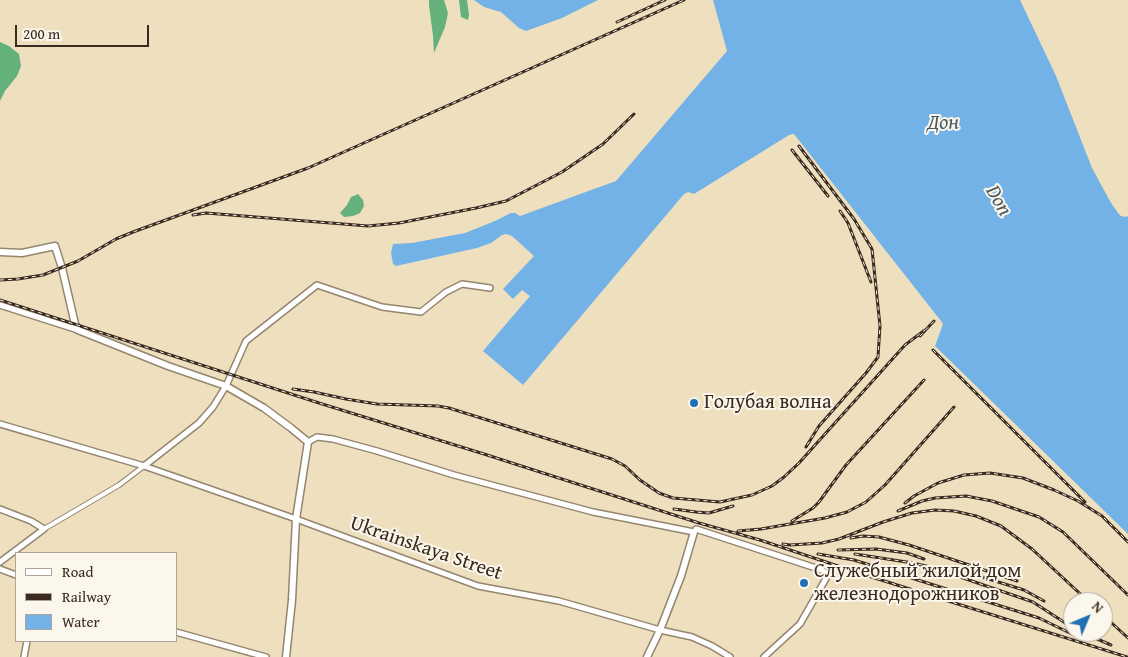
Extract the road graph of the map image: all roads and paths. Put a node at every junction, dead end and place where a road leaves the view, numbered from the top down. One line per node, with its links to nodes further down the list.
1 (0, 252): 4 (street)
2 (490, 288): 5 (street)
3 (0, 305): 4 (street)
4 (78, 330): 5 (street)
5 (226, 386): 7 (street); 8 (street)
6 (0, 424): 8 (street, Ukrainskaya Street)
7 (308, 442): 10 (street); 12 (street)
8 (144, 466): 10 (street, Ukrainskaya Street); 11 (street)
9 (0, 509): 11 (street)
10 (296, 519): 16 (street, Ukrainskaya Street); 21 (street)
11 (44, 529): 13 (street)
12 (695, 531): 16 (street); 24 (street)
13 (0, 562)
14 (0, 569): 15 (street)
15 (15, 575)
16 (660, 630): 22 (street); 23 (street, Ukrainskaya Street)
17 (178, 633): 20 (street)
18 (27, 642): 19 (street)
19 (24, 657)
20 (266, 657)
21 (286, 657)
22 (647, 657)
23 (730, 657)
24 (764, 657)

